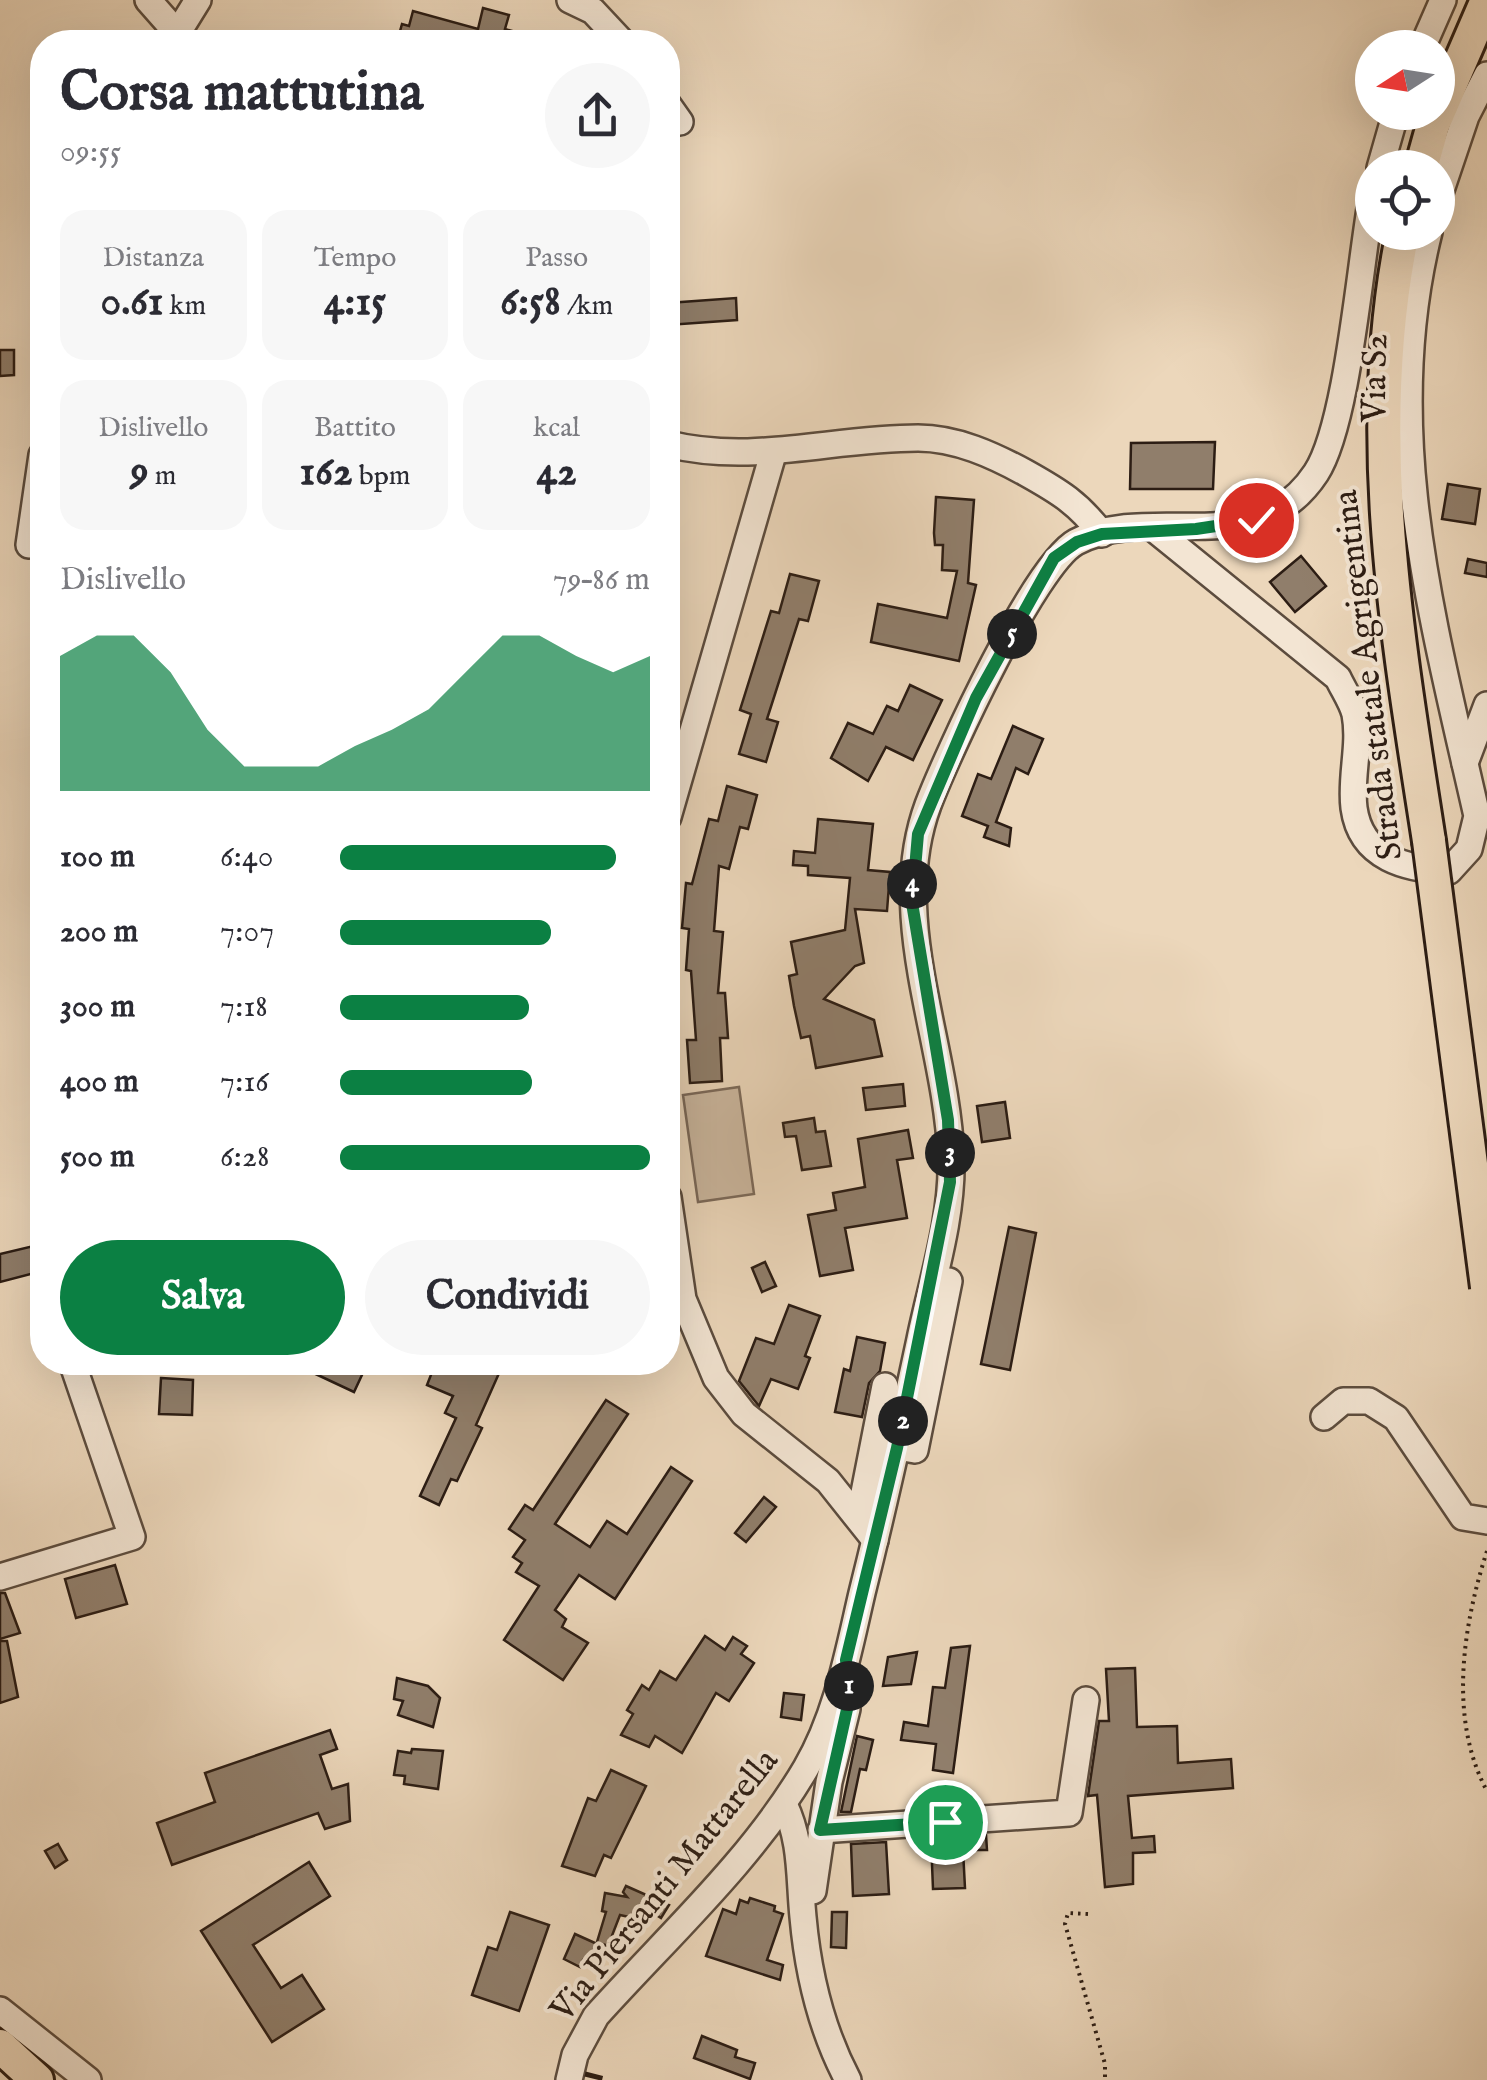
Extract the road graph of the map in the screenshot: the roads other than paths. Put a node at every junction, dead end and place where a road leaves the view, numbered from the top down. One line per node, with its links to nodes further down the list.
1 (148, 0): 6 (street)
2 (198, 0): 7 (street)
3 (570, 0): 8 (street)
4 (1443, 0): 9 (street)
5 (1487, 0): 11 (main road)
6 (174, 30)
7 (185, 30)
8 (611, 30)
9 (1430, 30)
10 (1487, 74): 12 (street)
11 (1425, 150)
12 (1454, 150)
13 (1363, 250): 18 (street, Via Piersanti Mattarella)
14 (1399, 250): 27 (main road, Strada statale Agrigentina, bridge)
15 (1424, 250): 23 (street, Via S2)
16 (680, 446): 17 (street)
17 (773, 454): 19 (street); 24 (street)
18 (1152, 528): 19 (street, Via Piersanti Mattarella); 23 (street, Via S2)
19 (1102, 534): 28 (street, Via Piersanti Mattarella)
20 (30, 538): 21 (street)
21 (29, 545)
22 (1487, 706): 23 (street)
23 (1465, 763)
24 (680, 776)
25 (962, 1219): 28 (street)
26 (680, 1279): 32 (street)
27 (1487, 1287)
28 (927, 1346): 34 (street, Via Piersanti Mattarella)
29 (76, 1375): 35 (street)
30 (885, 1386): 32 (street)
31 (1324, 1417): 33 (street)
32 (855, 1514): 34 (street)
33 (1487, 1521)
34 (875, 1540): 36 (street, Via Piersanti Mattarella)
35 (0, 1577)
36 (846, 1660): 38 (street, Via Piersanti Mattarella); 39 (street)
37 (1086, 1700): 39 (street)
38 (784, 1804): 40 (street); 45 (street, Via Piersanti Mattarella)
39 (820, 1830): 40 (street)
40 (804, 1930): 46 (street)
41 (0, 2010): 44 (street)
42 (0, 2046): 43 (main road)
43 (37, 2080)
44 (88, 2080)
45 (569, 2080)
46 (848, 2080)

